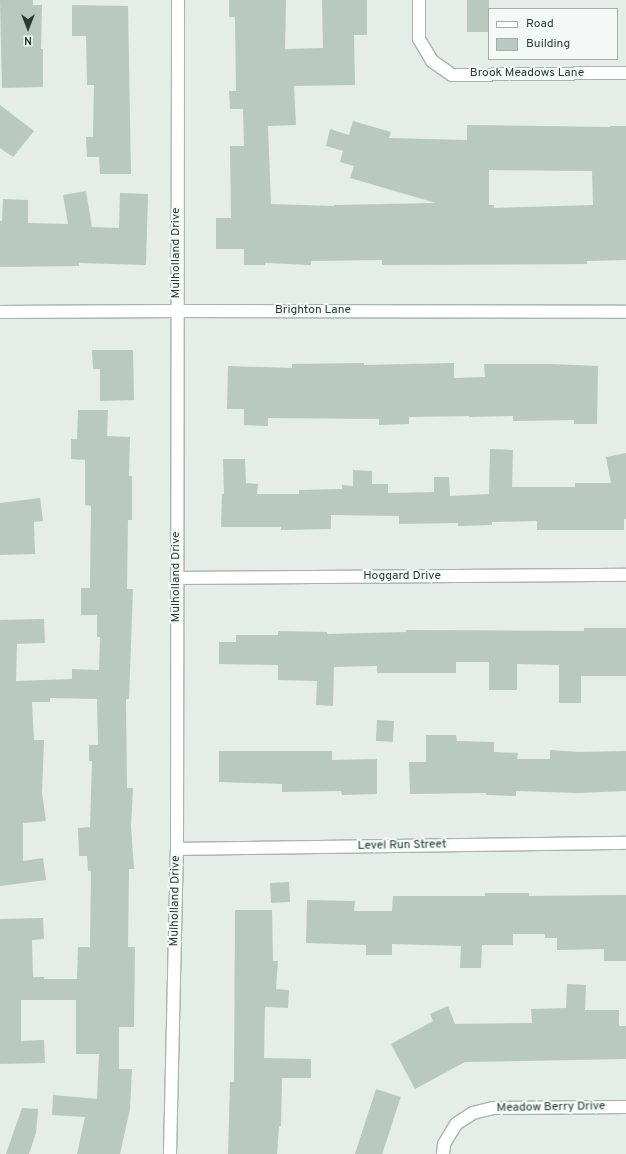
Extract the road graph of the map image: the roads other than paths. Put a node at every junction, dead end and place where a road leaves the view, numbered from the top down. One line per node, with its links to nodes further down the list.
1 (178, 0): 4 (street, Mulholland Drive)
2 (419, 0): 3 (street, Brook Meadows Lane)
3 (626, 73)
4 (177, 310): 5 (street, Brighton Lane); 6 (street, Brighton Lane); 8 (street, Mulholland Drive)
5 (0, 312)
6 (626, 312)
7 (626, 575): 8 (street, Hoggard Drive)
8 (178, 578): 10 (street, Mulholland Drive)
9 (626, 843): 10 (street, Level Run Street)
10 (177, 849): 12 (street, Mulholland Drive)
11 (626, 1107): 13 (street, Meadow Berry Drive)
12 (170, 1154)
13 (443, 1154)

